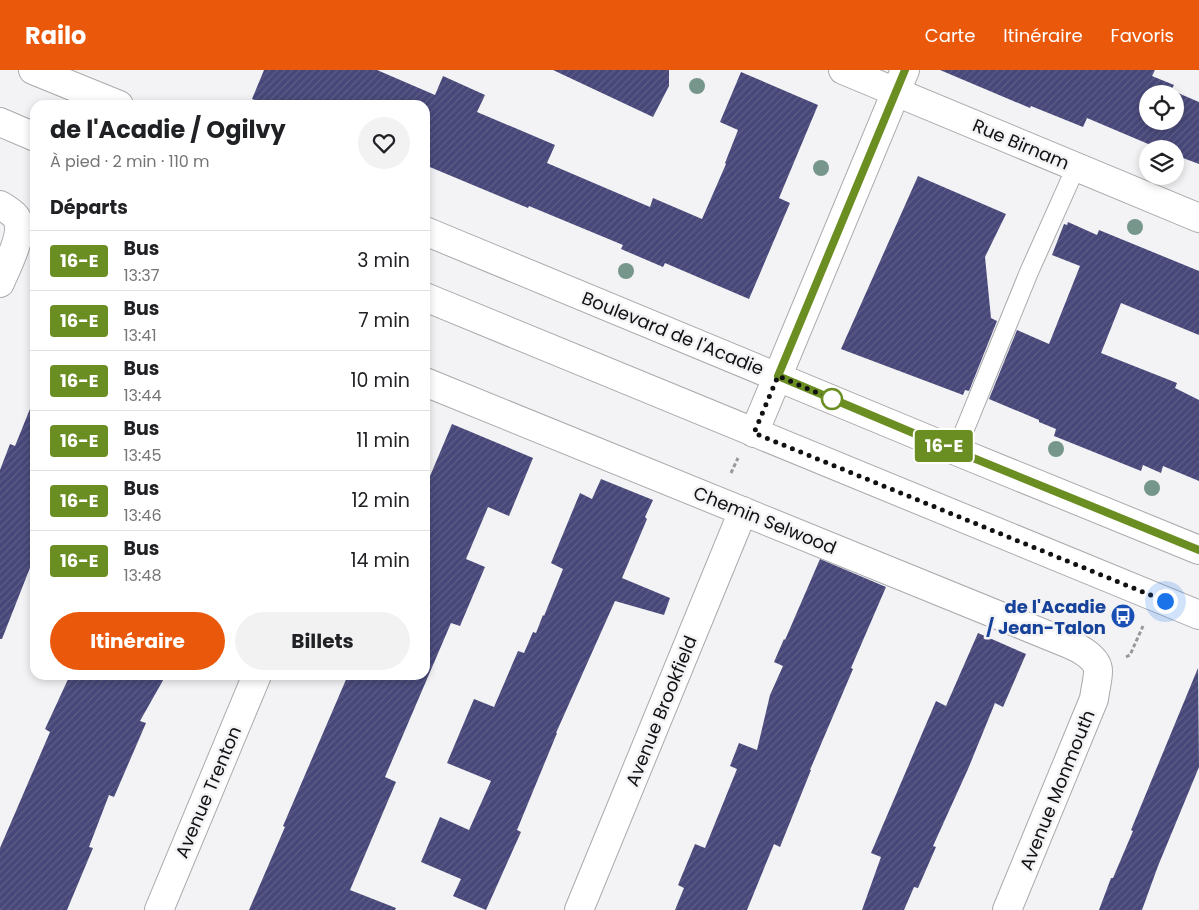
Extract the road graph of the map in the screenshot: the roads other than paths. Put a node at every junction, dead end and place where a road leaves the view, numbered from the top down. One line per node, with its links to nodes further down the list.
1 (33, 70): 4 (street)
2 (843, 70): 3 (street, Rue Birnam)
3 (900, 81): 7 (street, Rue Birnam); 13 (street)
4 (107, 100)
5 (0, 122): 6 (street)
6 (30, 135)
7 (1076, 167): 9 (street, Rue Birnam); 16 (lane)
8 (0, 205): 11 (street)
9 (1199, 218)
10 (430, 233): 13 (street, Boulevard de l'Acadie)
11 (0, 282)
12 (430, 299): 15 (street)
13 (778, 376): 15 (street); 16 (street, Boulevard de l'Acadie)
14 (430, 384): 17 (street, Chemin Selwood)
15 (754, 433): 19 (street)
16 (956, 451): 18 (street, Boulevard de l'Acadie)
17 (742, 511): 20 (street, Chemin Selwood); 23 (street, Avenue Brookfield)
18 (1199, 550)
19 (1199, 614)
20 (1098, 668): 24 (street, Avenue Monmouth)
21 (255, 680): 22 (street, Avenue Trenton)
22 (159, 910)
23 (579, 910)
24 (1007, 910)

